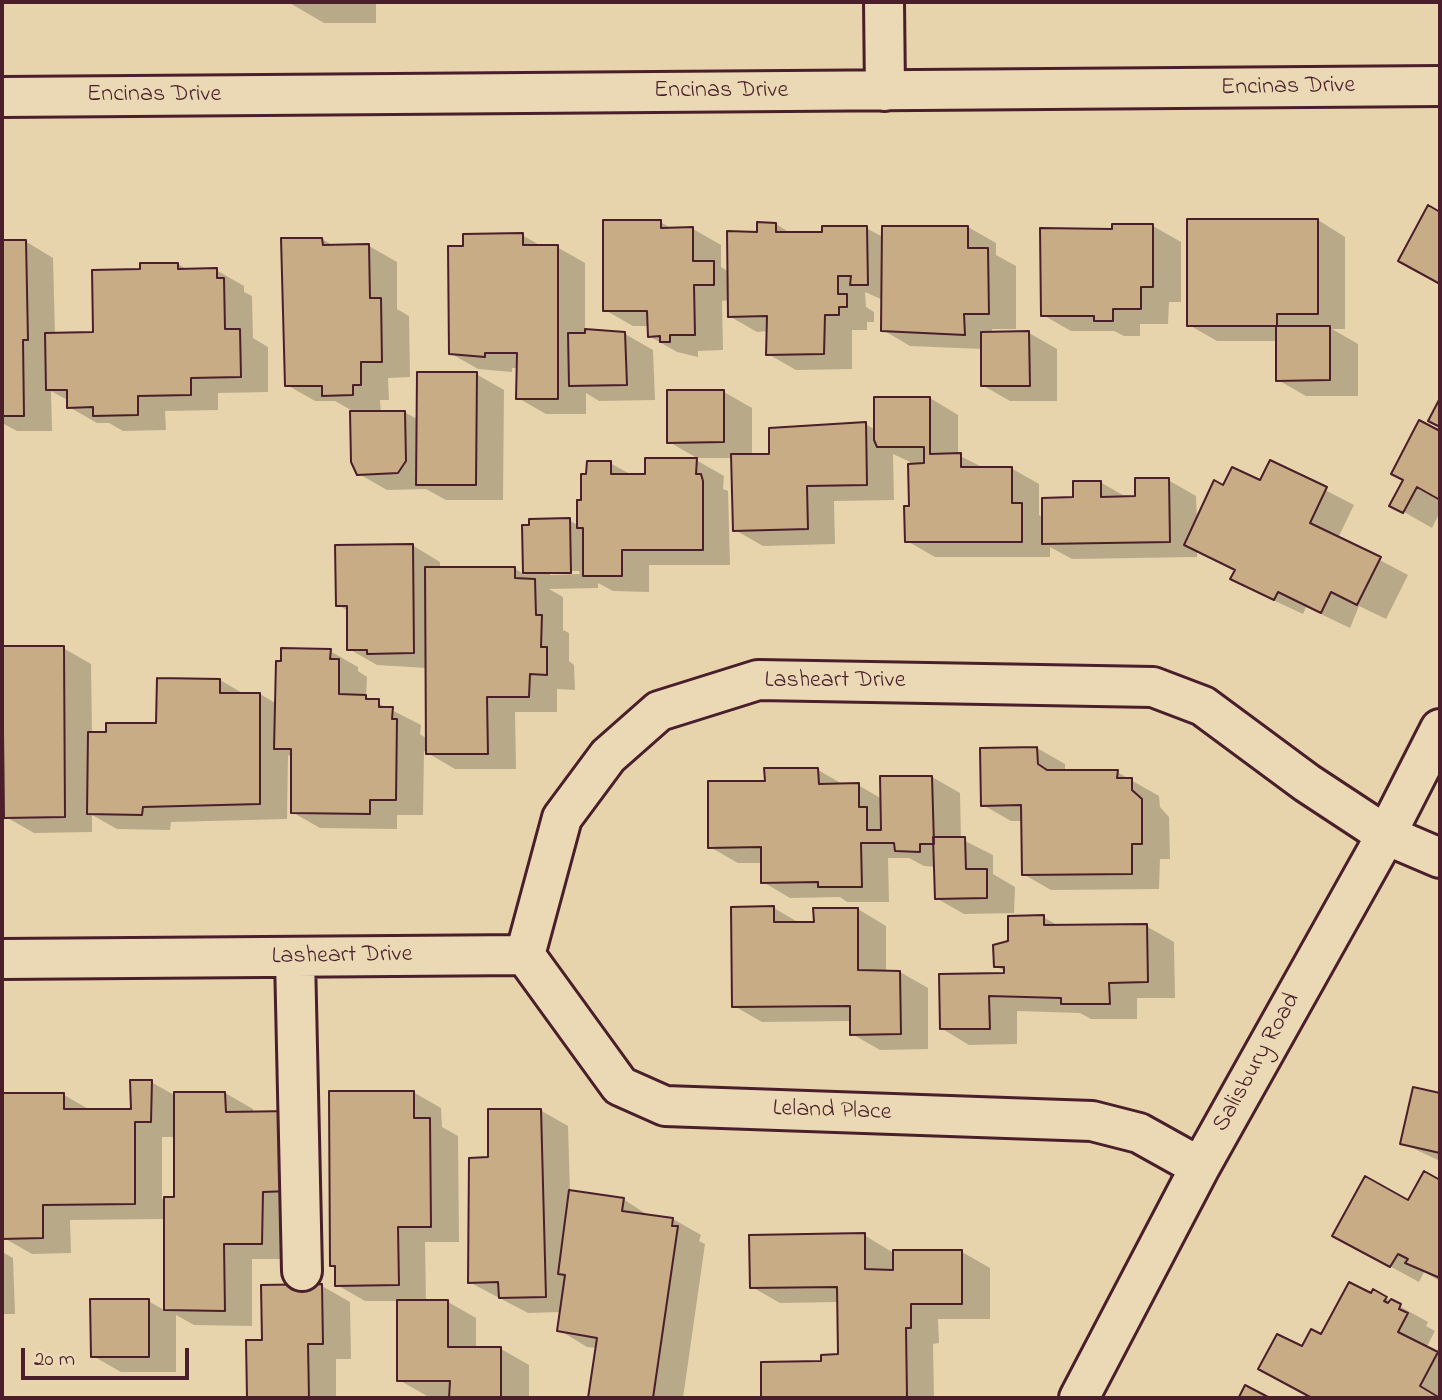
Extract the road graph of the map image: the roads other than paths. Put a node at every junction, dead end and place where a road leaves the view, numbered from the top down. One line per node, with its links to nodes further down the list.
1 (884, 2): 3 (street)
2 (1440, 86): 3 (street, Encinas Drive)
3 (885, 92): 4 (street, Encinas Drive)
4 (2, 97)
5 (1440, 729): 6 (street, Salisbury Road)
6 (1386, 835): 7 (street, Lasheart Drive); 8 (street, Lasheart Drive); 11 (street, Salisbury Road)
7 (1440, 858)
8 (525, 955): 9 (street, Lasheart Drive); 11 (street, Leland Place)
9 (295, 958): 10 (street, Lasheart Drive); 12 (street)
10 (2, 959)
11 (1200, 1167): 13 (street, Salisbury Road)
12 (302, 1271)
13 (1079, 1398)

